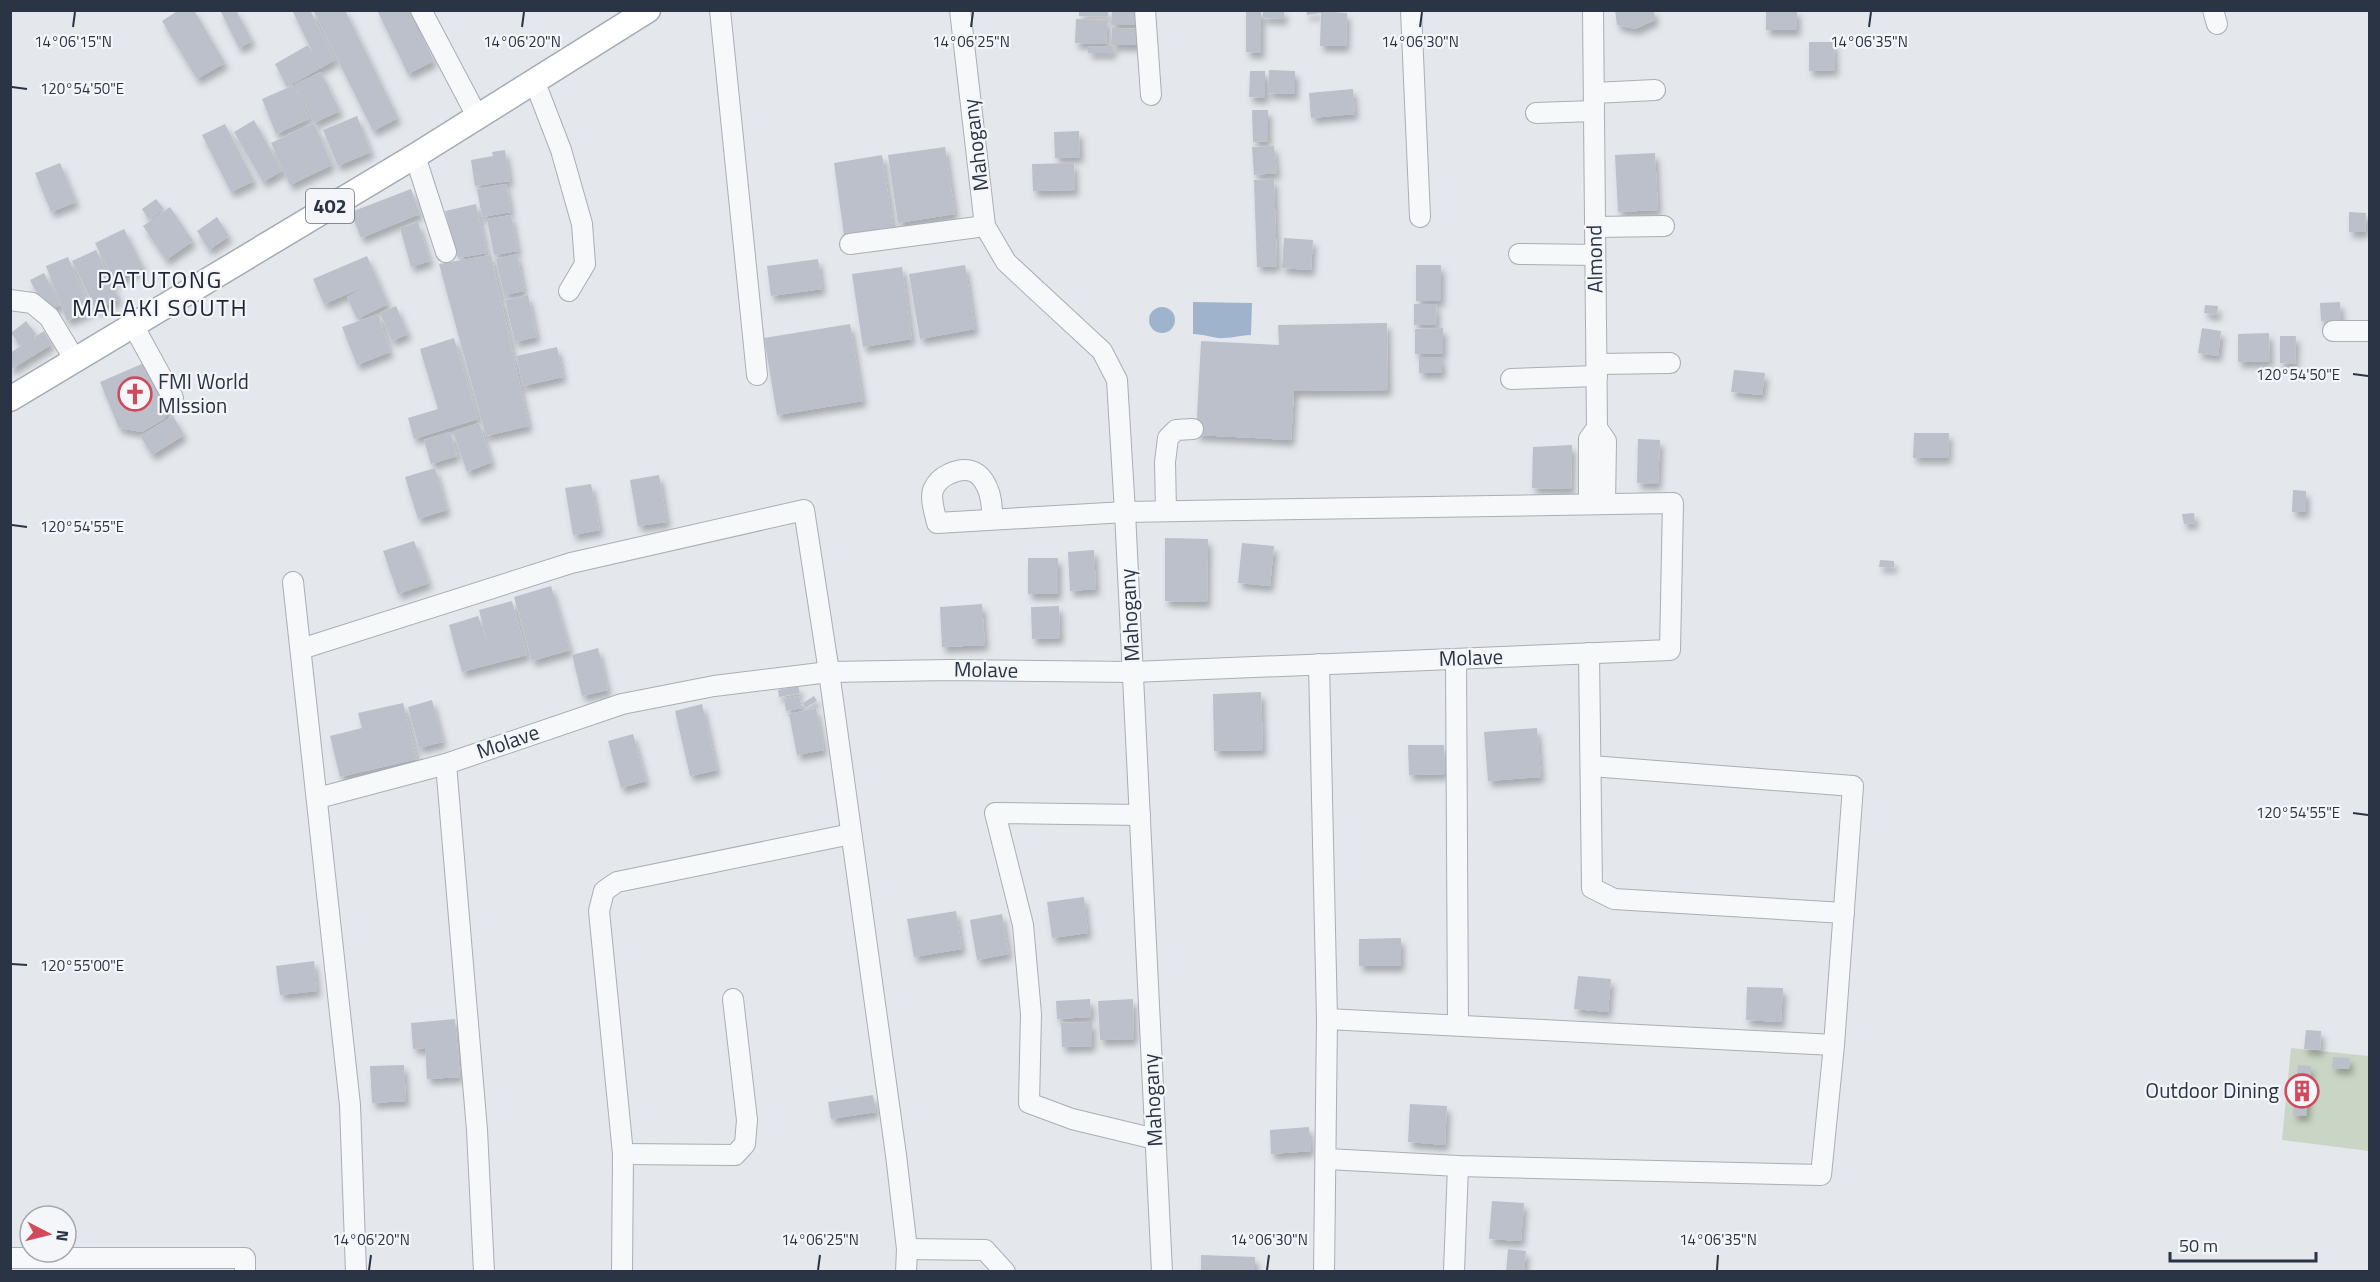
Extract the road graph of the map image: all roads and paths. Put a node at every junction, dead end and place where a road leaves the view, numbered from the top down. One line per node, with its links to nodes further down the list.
1 (421, 10): 14 (street)
2 (648, 10): 8 (main road, 402)
3 (720, 10): 32 (street)
4 (960, 10): 17 (street, Mahogany)
5 (1145, 10): 11 (street)
6 (1411, 10): 16 (street)
7 (1593, 10): 12 (street, Almond)
8 (623, 17): 9 (main road, 402)
9 (534, 80): 14 (main road, 402); 24 (street)
10 (1655, 90): 12 (street)
11 (1151, 95)
12 (1594, 102): 13 (street); 19 (street, Almond)
13 (1536, 112)
14 (477, 116): 15 (main road, 402)
15 (415, 156): 21 (street); 26 (main road, 402)
16 (1420, 217)
17 (986, 226): 20 (street); 39 (street, Mahogany)
18 (1664, 226): 19 (street)
19 (1595, 227): 23 (street, Almond)
20 (850, 244)
21 (446, 252)
22 (1518, 254): 23 (street)
23 (1595, 255): 31 (street, Almond)
24 (569, 291)
25 (10, 300): 29 (street)
26 (133, 325): 29 (main road, 402); 34 (street)
27 (2333, 331): 28 (street)
28 (2370, 331)
29 (75, 360): 35 (main road, 402)
30 (1670, 363): 31 (street)
31 (1597, 370): 33 (street); 37 (street, Almond)
32 (757, 375)
33 (1511, 379)
34 (173, 398)
35 (10, 399)
36 (1193, 429): 38 (street)
37 (1597, 504): 38 (street); 43 (street, Molave)
38 (1166, 511): 39 (street)
39 (1125, 512): 40 (street); 47 (street, Mahogany)
40 (992, 519)
41 (293, 582): 42 (street)
42 (301, 649): 46 (street); 50 (street)
43 (1589, 653): 44 (street, Molave); 49 (street)
44 (1456, 658): 45 (street, Molave); 56 (street)
45 (1319, 664): 47 (street, Molave); 55 (street)
46 (829, 672): 47 (street, Molave); 48 (street, Molave); 52 (street)
47 (1132, 672): 51 (street, Mahogany)
48 (446, 764): 50 (street, Molave); 67 (street)
49 (1592, 766): 53 (street); 53 (street)
50 (318, 798): 66 (street)
51 (1140, 815): 58 (street, Mahogany); 58 (street)
52 (851, 834): 59 (street); 62 (street)
53 (1844, 913): 57 (street)
54 (734, 999): 59 (street)
55 (1327, 1019): 56 (street); 60 (street)
56 (1458, 1025): 57 (street)
57 (1834, 1046): 61 (street)
58 (1155, 1139): 71 (street, Mahogany)
59 (622, 1154): 68 (street)
60 (1327, 1159): 61 (street); 72 (street)
61 (1458, 1166): 73 (street)
62 (907, 1249): 69 (street); 70 (street)
63 (10, 1258): 64 (street)
64 (103, 1265): 65 (street)
65 (245, 1272)
66 (356, 1272)
67 (484, 1272)
68 (622, 1272)
69 (906, 1272)
70 (1005, 1272)
71 (1162, 1272)
72 (1324, 1272)
73 (1454, 1272)

